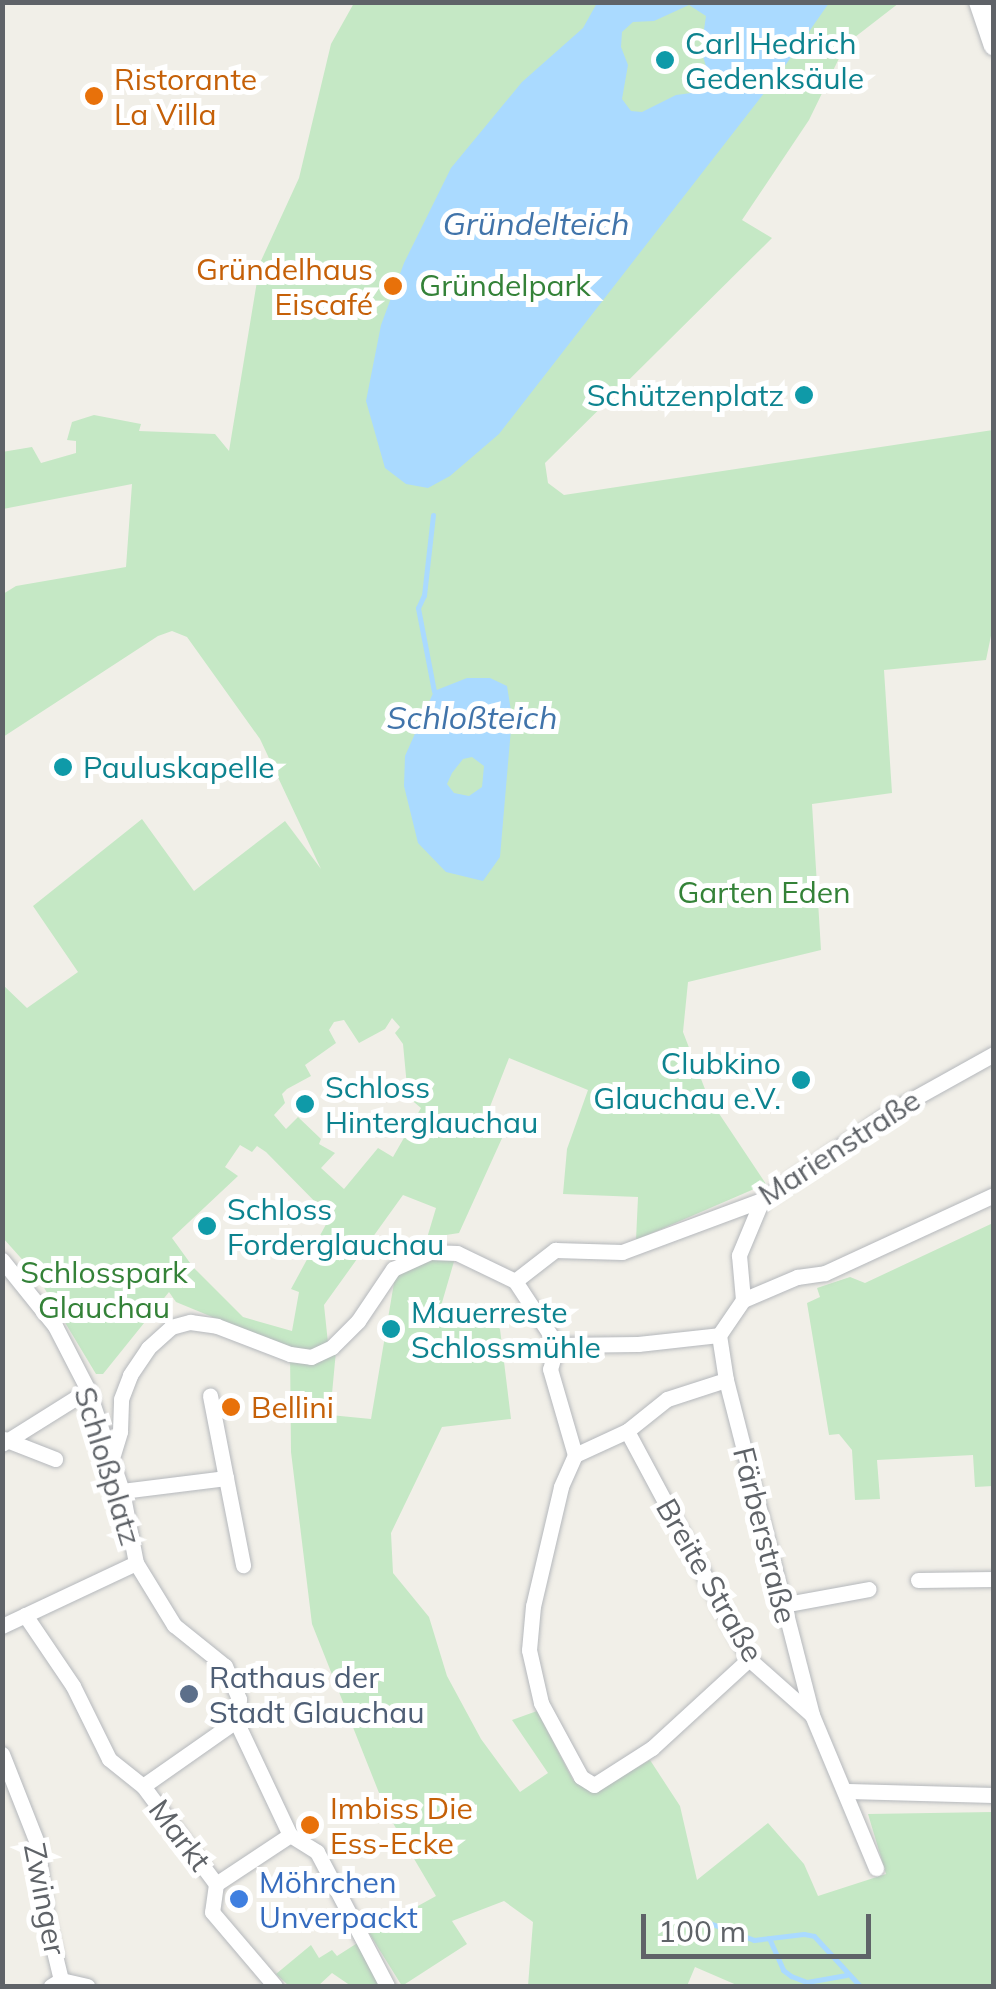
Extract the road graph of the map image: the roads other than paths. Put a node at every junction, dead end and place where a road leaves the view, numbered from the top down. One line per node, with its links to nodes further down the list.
1 (979, 2): 2 (street)
2 (994, 46)
3 (994, 1054): 5 (street, Marienstraße)
4 (994, 1195): 8 (street)
5 (762, 1200): 7 (street, Marienstraße); 8 (street)
6 (2, 1260): 12 (street, Schloßplatz)
7 (515, 1281): 10 (street); 17 (street)
8 (742, 1300): 9 (street)
9 (719, 1335): 10 (street); 11 (street, Färberstraße)
10 (557, 1345): 16 (street)
11 (726, 1380): 14 (street); 26 (street, Färberstraße)
12 (88, 1390): 15 (street); 17 (street, Schloßplatz)
13 (210, 1396): 19 (street)
14 (627, 1431): 16 (street); 29 (street, Breite Straße)
15 (5, 1440): 18 (street)
16 (575, 1455): 29 (street)
17 (112, 1458): 20 (street, Schloßplatz)
18 (56, 1459)
19 (226, 1478): 20 (street); 22 (street)
20 (122, 1491): 21 (street, Schloßplatz)
21 (136, 1564): 27 (street); 31 (street, Schloßplatz)
22 (243, 1565)
23 (994, 1578): 24 (street)
24 (918, 1580)
25 (869, 1589): 26 (street)
26 (782, 1605): 30 (street, Färberstraße)
27 (25, 1615): 28 (street); 33 (street)
28 (2, 1626)
29 (749, 1659): 30 (street, Breite Straße)
30 (812, 1715): 34 (street, Färberstraße)
31 (236, 1721): 33 (street, Markt); 36 (street)
32 (2, 1754): 39 (street, Zwinger)
33 (143, 1786): 38 (street, Markt)
34 (847, 1791): 35 (street); 37 (street, Färberstraße)
35 (994, 1794)
36 (290, 1834): 38 (street); 42 (street)
37 (876, 1868)
38 (216, 1884): 41 (street)
39 (54, 1984): 40 (street)
40 (87, 1986)
41 (275, 1986)
42 (387, 1986)

